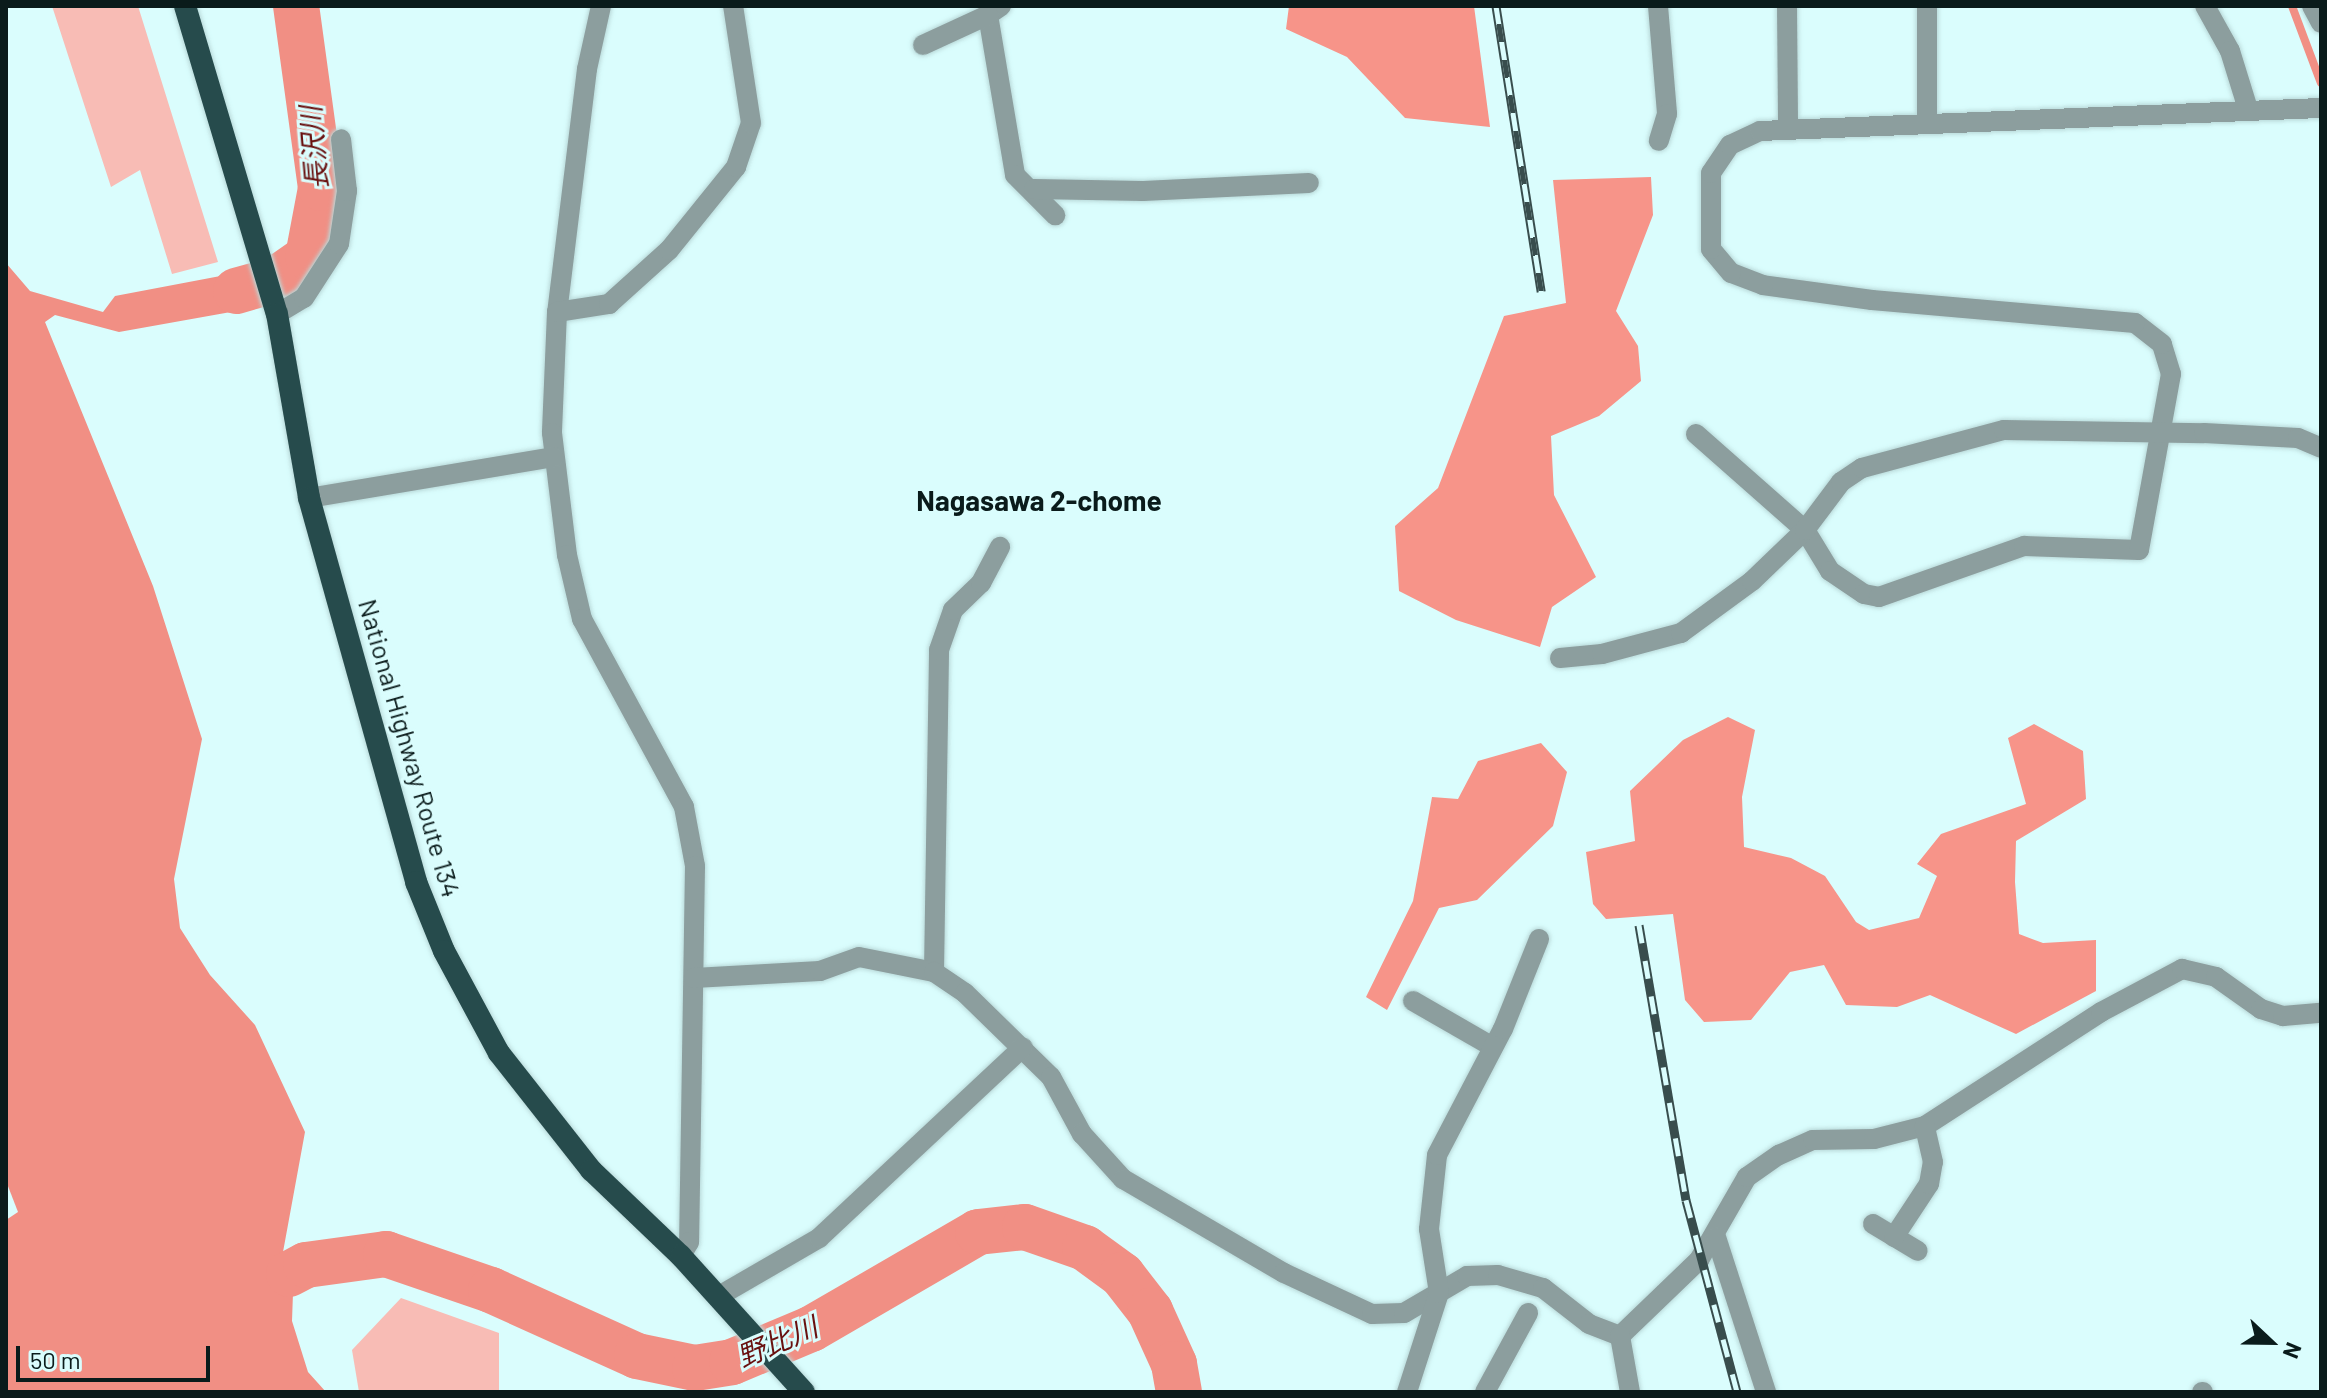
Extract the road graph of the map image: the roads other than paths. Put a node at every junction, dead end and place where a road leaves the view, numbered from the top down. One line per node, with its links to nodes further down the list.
1 (185, 6): 20 (highway, National Highway Route 134)
2 (601, 6): 19 (street)
3 (733, 6): 19 (street)
4 (1658, 6): 15 (street)
5 (1787, 6): 13 (street)
6 (1927, 6): 12 (street)
7 (2205, 6): 11 (street)
8 (994, 11): 9 (street); 17 (street)
9 (923, 45)
10 (2321, 108): 11 (street)
11 (2248, 109): 12 (street)
12 (1927, 121): 13 (street)
13 (1788, 129): 22 (street)
14 (341, 139): 20 (street)
15 (1659, 141)
16 (1309, 183): 17 (street)
17 (1034, 189): 18 (street)
18 (1055, 215)
19 (557, 312): 24 (street)
20 (277, 314): 25 (highway, National Highway Route 134)
21 (1696, 434): 26 (street)
22 (2161, 436): 23 (street); 26 (street); 26 (street)
23 (2321, 448)
24 (554, 457): 25 (street); 31 (street)
25 (309, 498): 41 (highway, National Highway Route 134)
26 (1805, 530): 28 (street)
27 (1000, 547): 30 (street)
28 (1560, 658)
29 (1539, 939): 35 (street)
30 (934, 972): 31 (street); 34 (street)
31 (694, 978): 41 (street)
32 (1413, 1001): 35 (street)
33 (2321, 1013): 36 (street)
34 (1023, 1047): 42 (street); 43 (street)
35 (1493, 1047): 42 (street)
36 (1925, 1126): 38 (street); 39 (street)
37 (1873, 1224): 39 (street)
38 (1716, 1237): 45 (street); 50 (street)
39 (1894, 1237): 40 (street)
40 (1918, 1251)
41 (681, 1256): 43 (highway, National Highway Route 134)
42 (1439, 1293): 45 (street); 47 (street)
43 (719, 1296): 46 (highway, National Highway Route 134)
44 (1528, 1313): 48 (street)
45 (1620, 1336): 49 (street)
46 (799, 1386)
47 (1407, 1392)
48 (1485, 1392)
49 (1630, 1392)
50 (1766, 1392)

